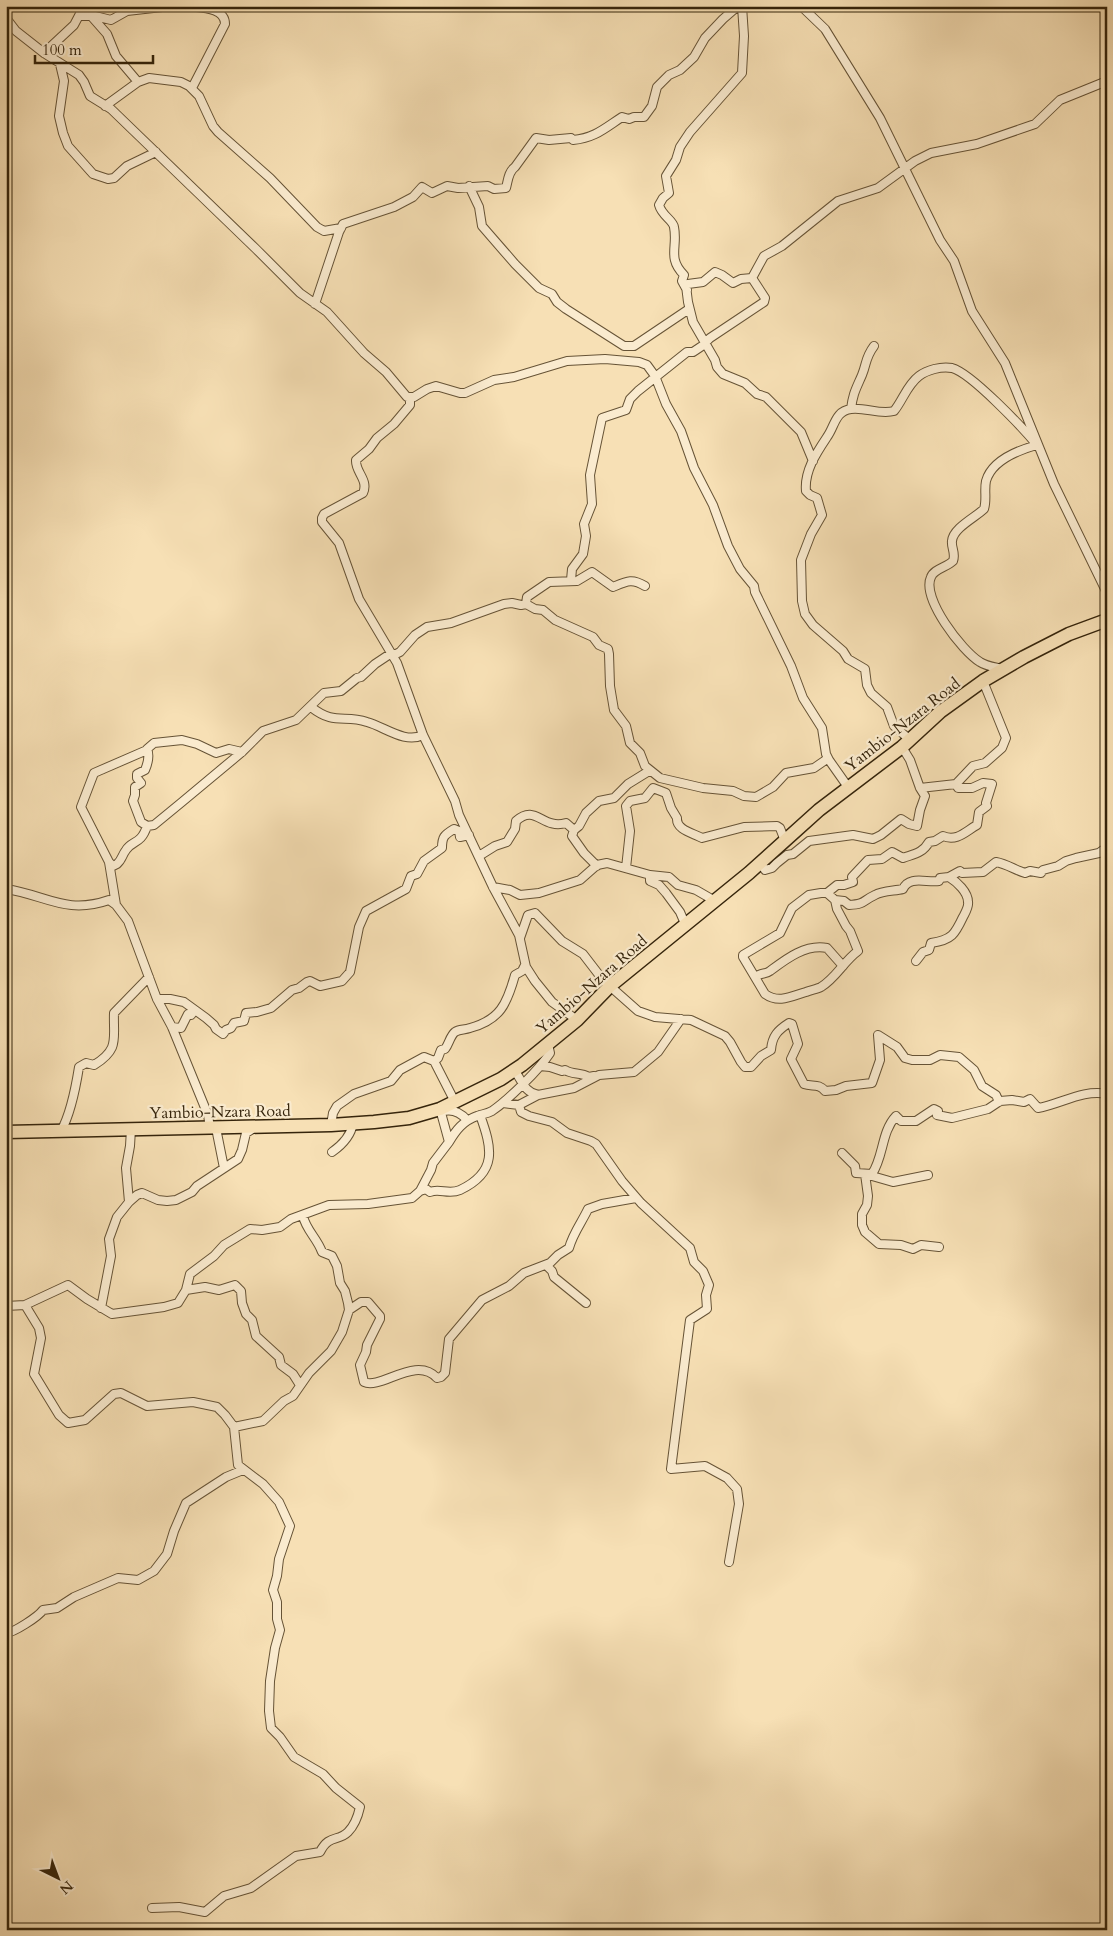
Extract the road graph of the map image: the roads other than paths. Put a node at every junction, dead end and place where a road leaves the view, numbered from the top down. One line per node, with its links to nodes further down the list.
1 (84, 6): 7 (street)
2 (171, 6): 8 (street)
3 (187, 6): 14 (street)
4 (738, 6): 18 (street)
5 (742, 6): 21 (street)
6 (801, 6): 17 (street)
7 (80, 16): 8 (street); 10 (street)
8 (92, 17): 13 (street)
9 (6, 18): 10 (street)
10 (44, 53): 11 (street)
11 (60, 64): 15 (street); 16 (street)
12 (1107, 81): 17 (street)
13 (138, 82): 14 (street); 15 (street)
14 (192, 88): 19 (street)
15 (105, 106): 16 (street)
16 (156, 152): 22 (street)
17 (904, 170): 20 (street); 29 (street)
18 (469, 186): 19 (street); 23 (street)
19 (340, 228): 22 (street)
20 (752, 278): 21 (street); 24 (street)
21 (687, 290): 23 (street)
22 (315, 304): 27 (street)
23 (689, 309): 24 (street)
24 (706, 343): 26 (street); 30 (street)
25 (874, 346): 28 (street)
26 (655, 376): 27 (street); 31 (street); 44 (street)
27 (410, 398): 36 (street)
28 (851, 409): 29 (street); 30 (street)
29 (1038, 445): 33 (street); 37 (street)
30 (813, 461): 41 (street)
31 (571, 580): 32 (street); 34 (street)
32 (645, 586)
33 (1107, 593)
34 (526, 604): 36 (street); 45 (street)
35 (1107, 620): 37 (main road, Yambio-Nzara Road)
36 (393, 655): 39 (street); 40 (street)
37 (1002, 669): 38 (main road, Yambio-Nzara Road)
38 (983, 682): 41 (main road, Yambio-Nzara Road); 46 (street)
39 (311, 707): 40 (street); 43 (street)
40 (423, 736): 53 (street)
41 (906, 743): 47 (main road, Yambio-Nzara Road); 48 (street)
42 (147, 750): 43 (street); 51 (street); 57 (street)
43 (242, 752): 51 (street)
44 (829, 760): 45 (street); 47 (street)
45 (649, 771): 49 (street)
46 (956, 784): 48 (street); 65 (street)
47 (848, 787): 54 (main road, Yambio-Nzara Road)
48 (920, 788): 58 (street)
49 (614, 798): 50 (street); 52 (street)
50 (630, 801): 54 (street); 60 (street)
51 (147, 826): 57 (street)
52 (574, 830): 56 (street); 59 (street)
53 (469, 836): 56 (street); 78 (street)
54 (785, 841): 58 (main road, Yambio-Nzara Road)
55 (1107, 854): 62 (street)
56 (479, 856): 64 (street)
57 (109, 862): 68 (street)
58 (760, 862): 67 (main road, Yambio-Nzara Road)
59 (597, 866): 60 (street); 64 (street)
60 (626, 868): 61 (street)
61 (650, 875): 67 (street); 69 (street)
62 (949, 877): 66 (street); 71 (street)
63 (6, 888): 68 (street)
64 (493, 888): 70 (street)
65 (827, 893): 66 (street); 74 (street)
66 (835, 900): 73 (street)
67 (715, 901): 69 (main road, Yambio-Nzara Road)
68 (116, 905): 75 (street)
69 (686, 926): 76 (main road, Yambio-Nzara Road)
70 (520, 938): 72 (street); 76 (street)
71 (916, 961)
72 (525, 965): 80 (street); 82 (street)
73 (843, 966): 74 (street); 74 (street)
74 (756, 976)
75 (149, 977): 77 (street); 101 (street)
76 (610, 986): 79 (street); 80 (main road, Yambio-Nzara Road)
77 (158, 999): 78 (street); 81 (street)
78 (194, 1011): 81 (street)
79 (681, 1019): 85 (street); 91 (street)
80 (577, 1020): 83 (main road, Yambio-Nzara Road)
81 (172, 1027): 99 (street)
82 (434, 1061): 89 (street); 97 (street)
83 (535, 1065): 84 (main road, Yambio-Nzara Road); 85 (street); 86 (street)
84 (514, 1070): 86 (street); 89 (main road, Yambio-Nzara Road)
85 (599, 1075): 88 (street)
86 (522, 1085): 88 (street); 90 (street)
87 (1107, 1094): 91 (street)
88 (538, 1096): 92 (street)
89 (455, 1102): 93 (main road, Yambio-Nzara Road)
90 (503, 1102): 92 (street); 94 (street)
91 (999, 1102): 107 (street)
92 (519, 1104): 110 (street)
93 (441, 1111): 95 (street); 96 (main road, Yambio-Nzara Road); 103 (street)
94 (480, 1115): 95 (street); 109 (street)
95 (467, 1120): 103 (street)
96 (353, 1123): 97 (main road, Yambio-Nzara Road); 104 (street)
97 (331, 1125): 98 (main road, Yambio-Nzara Road)
98 (256, 1127): 99 (main road, Yambio-Nzara Road); 106 (street)
99 (213, 1128): 100 (main road, Yambio-Nzara Road); 106 (street)
100 (131, 1129): 101 (main road, Yambio-Nzara Road); 111 (street)
101 (61, 1130): 102 (main road, Yambio-Nzara Road)
102 (6, 1132)
103 (449, 1142): 109 (street)
104 (332, 1152)
105 (842, 1153): 107 (street)
106 (224, 1168): 111 (street)
107 (864, 1174): 108 (street); 113 (street)
108 (928, 1175)
109 (420, 1191): 112 (street)
110 (636, 1198): 114 (street); 124 (street)
111 (128, 1202): 119 (street)
112 (303, 1216): 115 (street); 120 (street)
113 (939, 1247)
114 (546, 1266): 116 (street); 120 (street)
115 (186, 1290): 119 (street); 121 (street)
116 (586, 1303)
117 (25, 1304): 118 (street); 119 (street); 122 (street)
118 (6, 1306)
119 (101, 1308)
120 (349, 1310): 121 (street)
121 (300, 1385): 122 (street)
122 (234, 1427): 123 (street)
123 (243, 1470): 125 (street); 126 (street)
124 (729, 1562)
125 (6, 1633)
126 (152, 1908)

